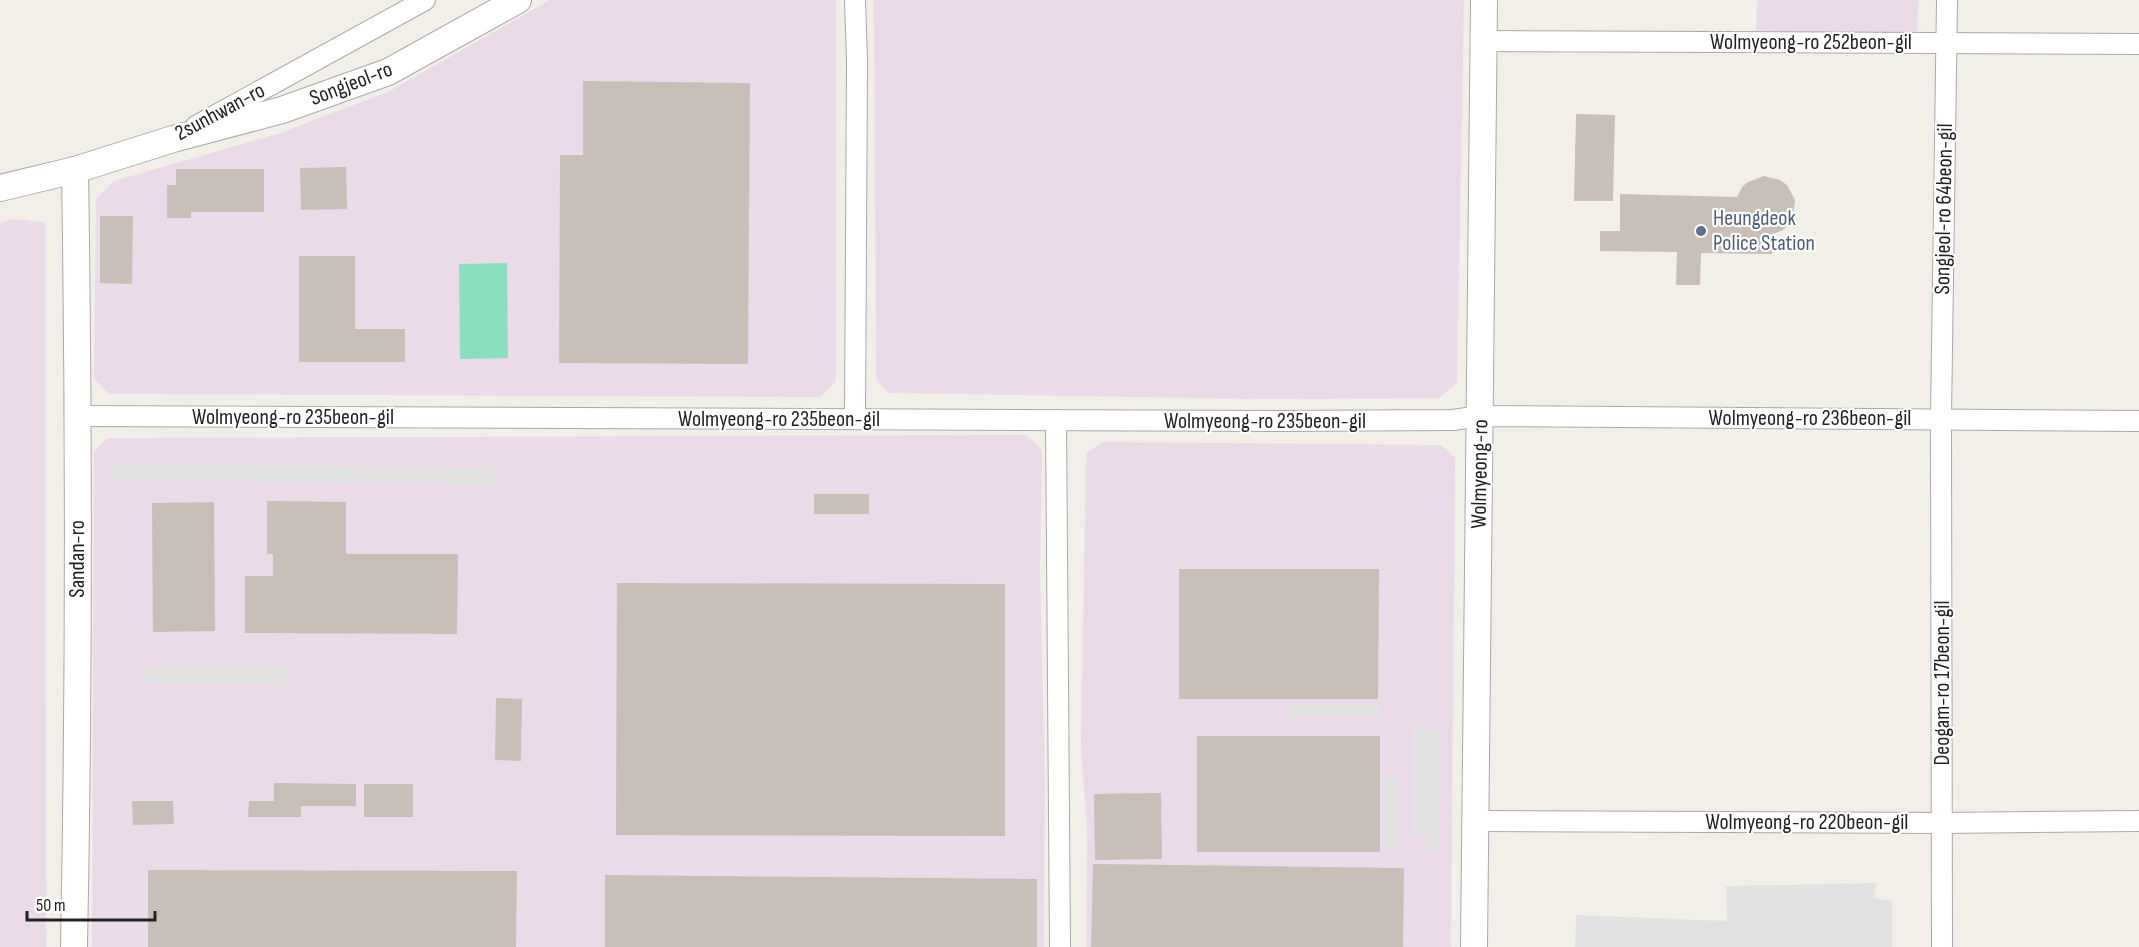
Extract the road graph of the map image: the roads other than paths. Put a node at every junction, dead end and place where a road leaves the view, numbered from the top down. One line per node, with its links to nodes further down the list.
1 (425, 0): 9 (street, 2sunhwan-ro)
2 (518, 0): 9 (street, Songjeol-ro)
3 (855, 0): 15 (street)
4 (1484, 0): 6 (street, Wolmyeong-ro)
5 (1947, 0): 7 (street, Songjeol-ro 64beon-gil)
6 (1483, 41): 7 (street, Wolmyeong-ro 252beon-gil); 13 (street, Wolmyeong-ro)
7 (1947, 43): 8 (street, Wolmyeong-ro 252beon-gil); 14 (street, Songjeol-ro 64beon-gil)
8 (2139, 44)
9 (173, 139): 10 (street, 2sunhwan-ro)
10 (75, 170): 11 (street, 2sunhwan-ro); 12 (street, Sandan-ro)
11 (0, 188)
12 (77, 416): 15 (street, Wolmyeong-ro 235beon-gil); 21 (street, Sandan-ro)
13 (1480, 416): 14 (street, Wolmyeong-ro 236beon-gil); 16 (street, Wolmyeong-ro 235beon-gil); 18 (street, Wolmyeong-ro)
14 (1941, 418): 17 (street, Wolmyeong-ro 236beon-gil); 20 (street, Deogam-ro 17beon-gil)
15 (855, 419): 16 (street, Wolmyeong-ro 235beon-gil)
16 (1056, 420): 22 (street)
17 (2139, 421)
18 (1475, 821): 20 (street, Wolmyeong-ro 220beon-gil); 23 (street, Wolmyeong-ro)
19 (2139, 821): 20 (street, Wolmyeong-ro 220beon-gil)
20 (1943, 822): 24 (street, Deogam-ro 17beon-gil)
21 (74, 947)
22 (1060, 947)
23 (1474, 947)
24 (1942, 947)

